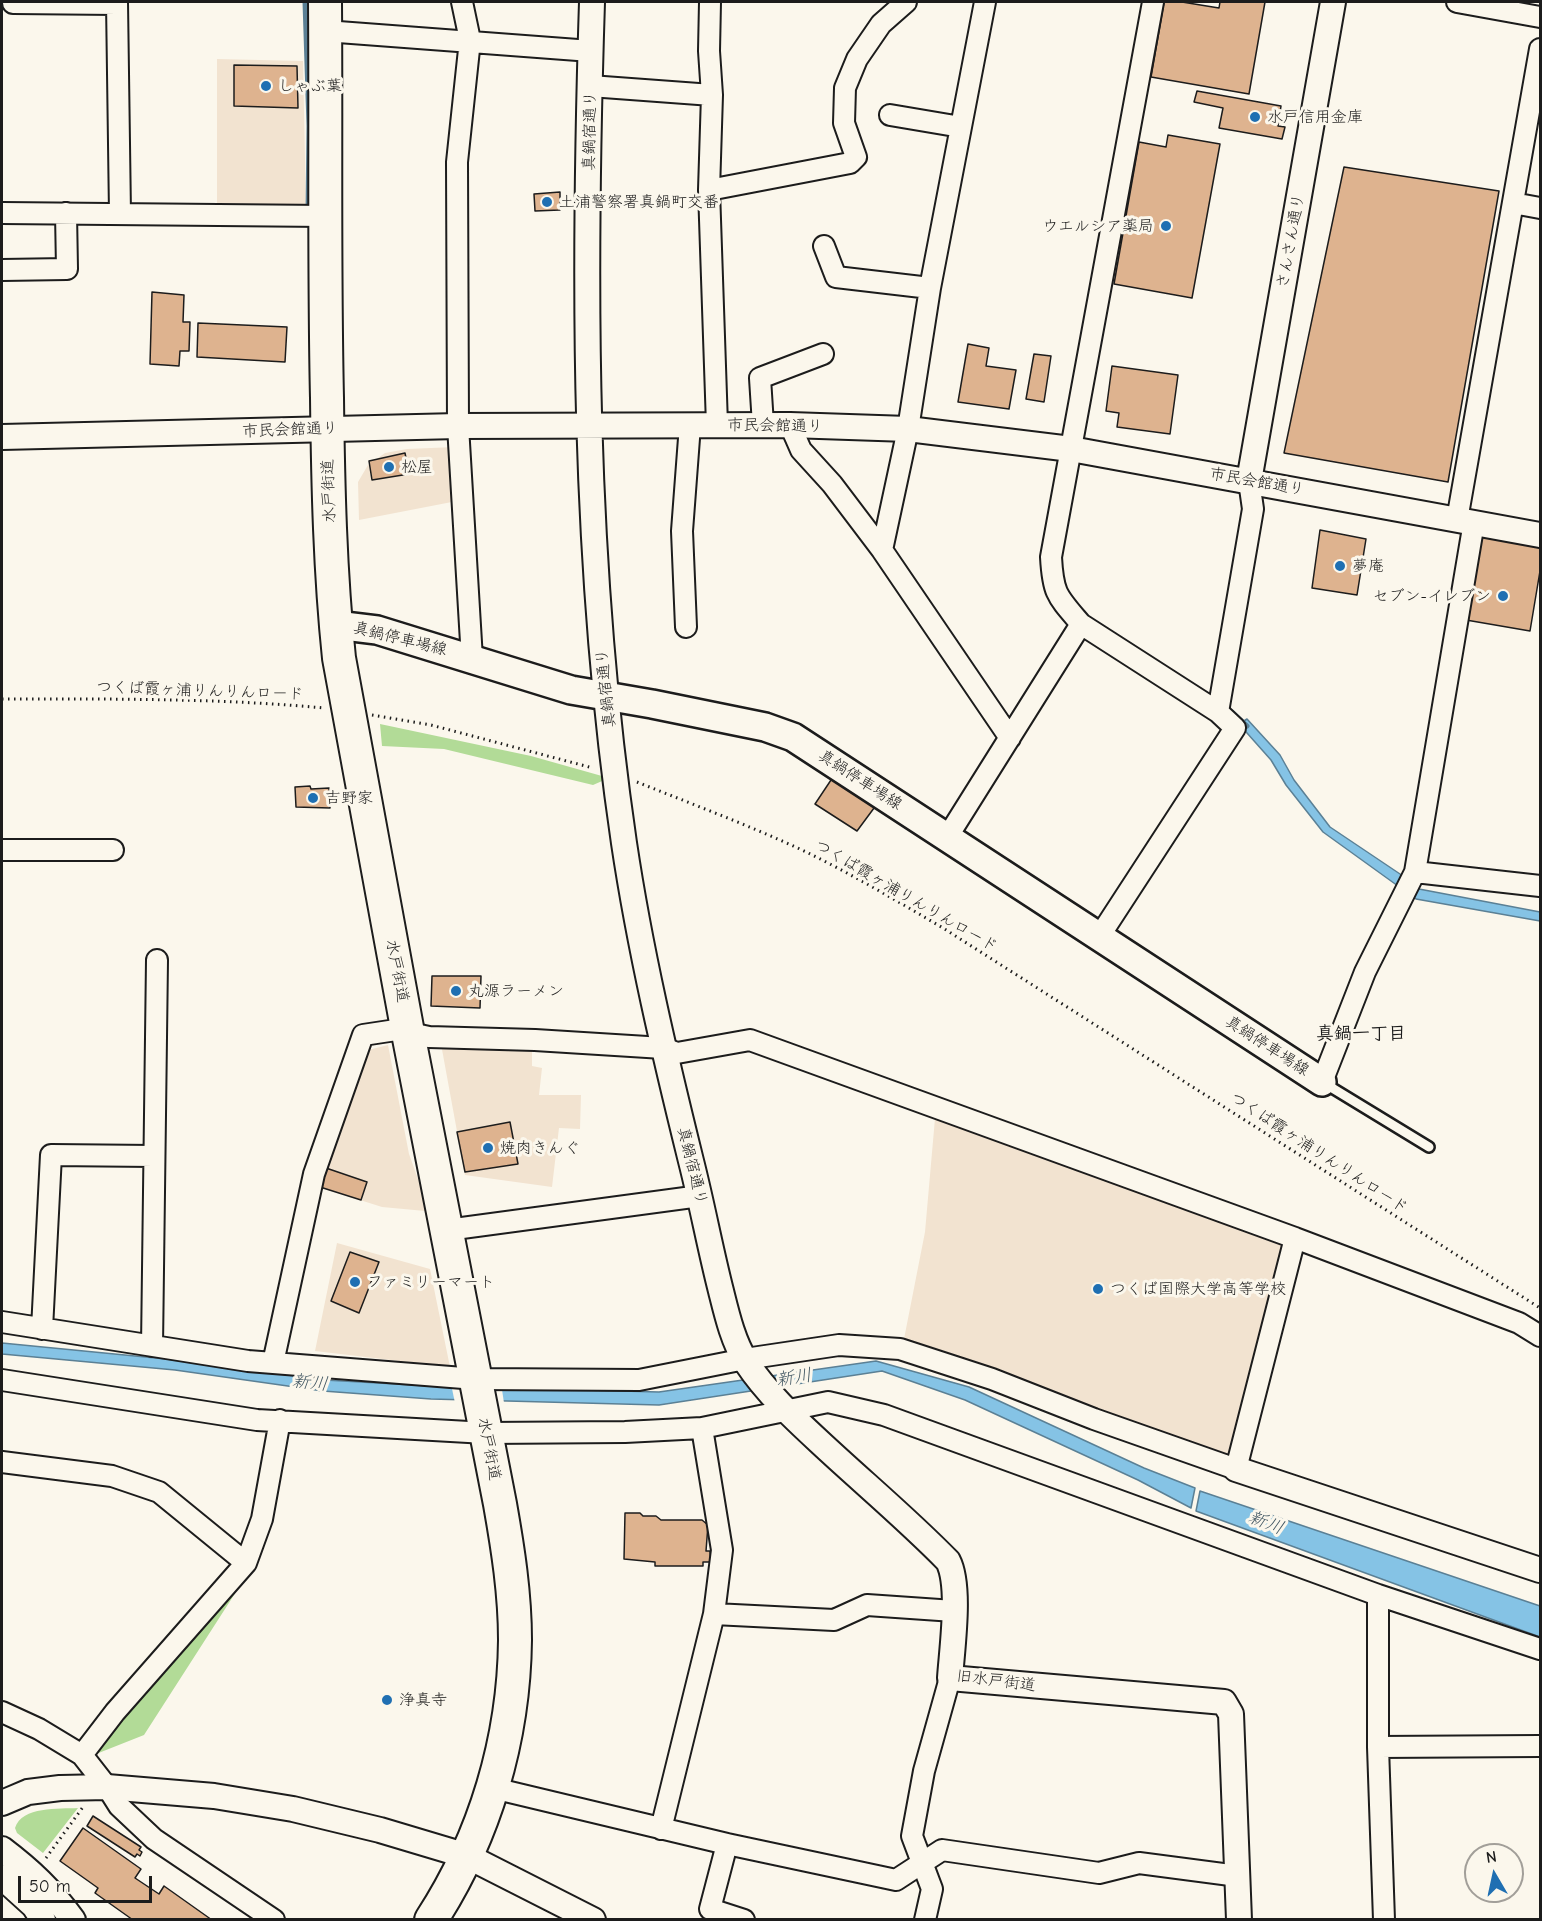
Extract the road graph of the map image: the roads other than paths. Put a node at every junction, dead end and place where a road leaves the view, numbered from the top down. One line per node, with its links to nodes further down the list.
1 (13, 2): 10 (street)
2 (462, 2): 13 (street)
3 (592, 2): 15 (street, 真鍋宿通り)
4 (710, 2): 17 (street)
5 (906, 2): 20 (street)
6 (985, 2): 19 (street)
7 (1153, 2): 40 (street)
8 (1333, 2): 41 (street, さんさん通り)
9 (1457, 2): 12 (street)
10 (117, 3): 25 (street)
11 (325, 16): 13 (street); 26 (highway, 水戸街道)
12 (1540, 17)
13 (470, 40): 15 (street); 34 (street)
14 (1540, 49): 21 (street)
15 (591, 51): 16 (street, 真鍋宿通り)
16 (590, 86): 17 (street); 35 (street, 真鍋宿通り)
17 (712, 96): 20 (street)
18 (890, 115): 19 (street)
19 (961, 127): 29 (street)
20 (709, 190): 32 (street)
21 (1514, 203): 22 (street); 42 (street)
22 (1540, 208)
23 (2, 213): 24 (street)
24 (66, 213): 25 (street); 28 (street)
25 (120, 214): 26 (street)
26 (326, 216): 37 (highway, 水戸街道)
27 (824, 246): 29 (street)
28 (2, 270)
29 (930, 288): 38 (street)
30 (823, 354): 36 (street)
31 (690, 425): 32 (street, 市民会館通り); 35 (street, 市民会館通り); 47 (street)
32 (717, 425): 36 (street, 市民会館通り)
33 (790, 425): 36 (street, 市民会館通り); 38 (street, 市民会館通り); 44 (street)
34 (458, 426): 35 (street, 市民会館通り); 37 (street, 市民会館通り); 48 (street)
35 (590, 426): 49 (street, 真鍋宿通り)
36 (763, 426)
37 (327, 428): 39 (street, 市民会館通り); 46 (highway, 水戸街道)
38 (908, 429): 40 (street, 市民会館通り); 44 (street)
39 (2, 437)
40 (1071, 449): 41 (street, 市民会館通り); 45 (street)
41 (1249, 481): 42 (street, 市民会館通り); 50 (street)
42 (1466, 521): 43 (street, 市民会館通り); 55 (street)
43 (1540, 535)
44 (882, 550): 51 (street)
45 (1081, 624): 50 (street); 51 (street)
46 (336, 625): 48 (main road, 真鍋停車場線); 59 (highway, 水戸街道)
47 (687, 627)
48 (472, 658): 49 (main road, 真鍋停車場線)
49 (606, 697): 52 (main road, 真鍋停車場線); 60 (street, 真鍋宿通り)
50 (1218, 712): 57 (street)
51 (1010, 738): 52 (street)
52 (948, 836): 57 (main road, 真鍋停車場線)
53 (2, 850): 54 (street)
54 (113, 850)
55 (1415, 872): 56 (street); 61 (street)
56 (1540, 886)
57 (1098, 937): 61 (main road, 真鍋停車場線)
58 (156, 960): 63 (street)
59 (408, 1033): 60 (street); 65 (highway, 水戸街道); 71 (street)
60 (663, 1048): 64 (street, 真鍋宿通り); 66 (street)
61 (1322, 1082): 62 (lane)
62 (1429, 1147)
63 (154, 1156): 68 (street); 70 (street)
64 (699, 1196): 65 (street); 72 (street, 真鍋宿通り)
65 (447, 1230): 74 (highway, 水戸街道)
66 (1295, 1238): 69 (street); 80 (street)
67 (2, 1322): 68 (street)
68 (42, 1329): 70 (street)
69 (1540, 1336)
70 (152, 1346): 71 (street)
71 (273, 1363): 74 (street)
72 (750, 1366): 74 (street); 75 (street, 旧水戸街道); 80 (street)
73 (2, 1380): 76 (street)
74 (476, 1381): 77 (highway, 水戸街道)
75 (780, 1405): 78 (street); 83 (street); 84 (street, 旧水戸街道)
76 (280, 1420): 77 (street); 81 (street)
77 (485, 1428): 78 (street); 93 (highway, 水戸街道)
78 (702, 1428): 85 (street)
79 (2, 1462): 81 (street)
80 (1236, 1469): 82 (street)
81 (246, 1563): 91 (street)
82 (1540, 1570)
83 (1378, 1595): 86 (street); 90 (street)
84 (954, 1611): 85 (street); 87 (street, 旧水戸街道)
85 (714, 1614): 95 (street)
86 (1540, 1648)
87 (950, 1678): 99 (street); 100 (street, 旧水戸街道)
88 (2, 1712): 91 (street)
89 (1540, 1746): 90 (street)
90 (1378, 1747): 110 (street)
91 (82, 1755): 92 (street)
92 (107, 1787): 94 (street); 98 (street); 104 (street)
93 (493, 1788): 95 (street); 98 (highway, 水戸街道)
94 (2, 1803)
95 (661, 1829): 96 (street)
96 (727, 1844): 99 (street); 107 (street)
97 (2, 1849): 103 (street)
98 (467, 1856): 105 (highway, 水戸街道); 106 (street)
99 (921, 1864): 100 (street); 108 (street)
100 (1238, 1876): 109 (street, 旧水戸街道)
101 (2, 1877): 102 (street)
102 (43, 1920)
103 (73, 1920)
104 (274, 1920)
105 (431, 1920)
106 (593, 1920)
107 (744, 1920)
108 (925, 1920)
109 (1239, 1920)
110 (1384, 1920)

